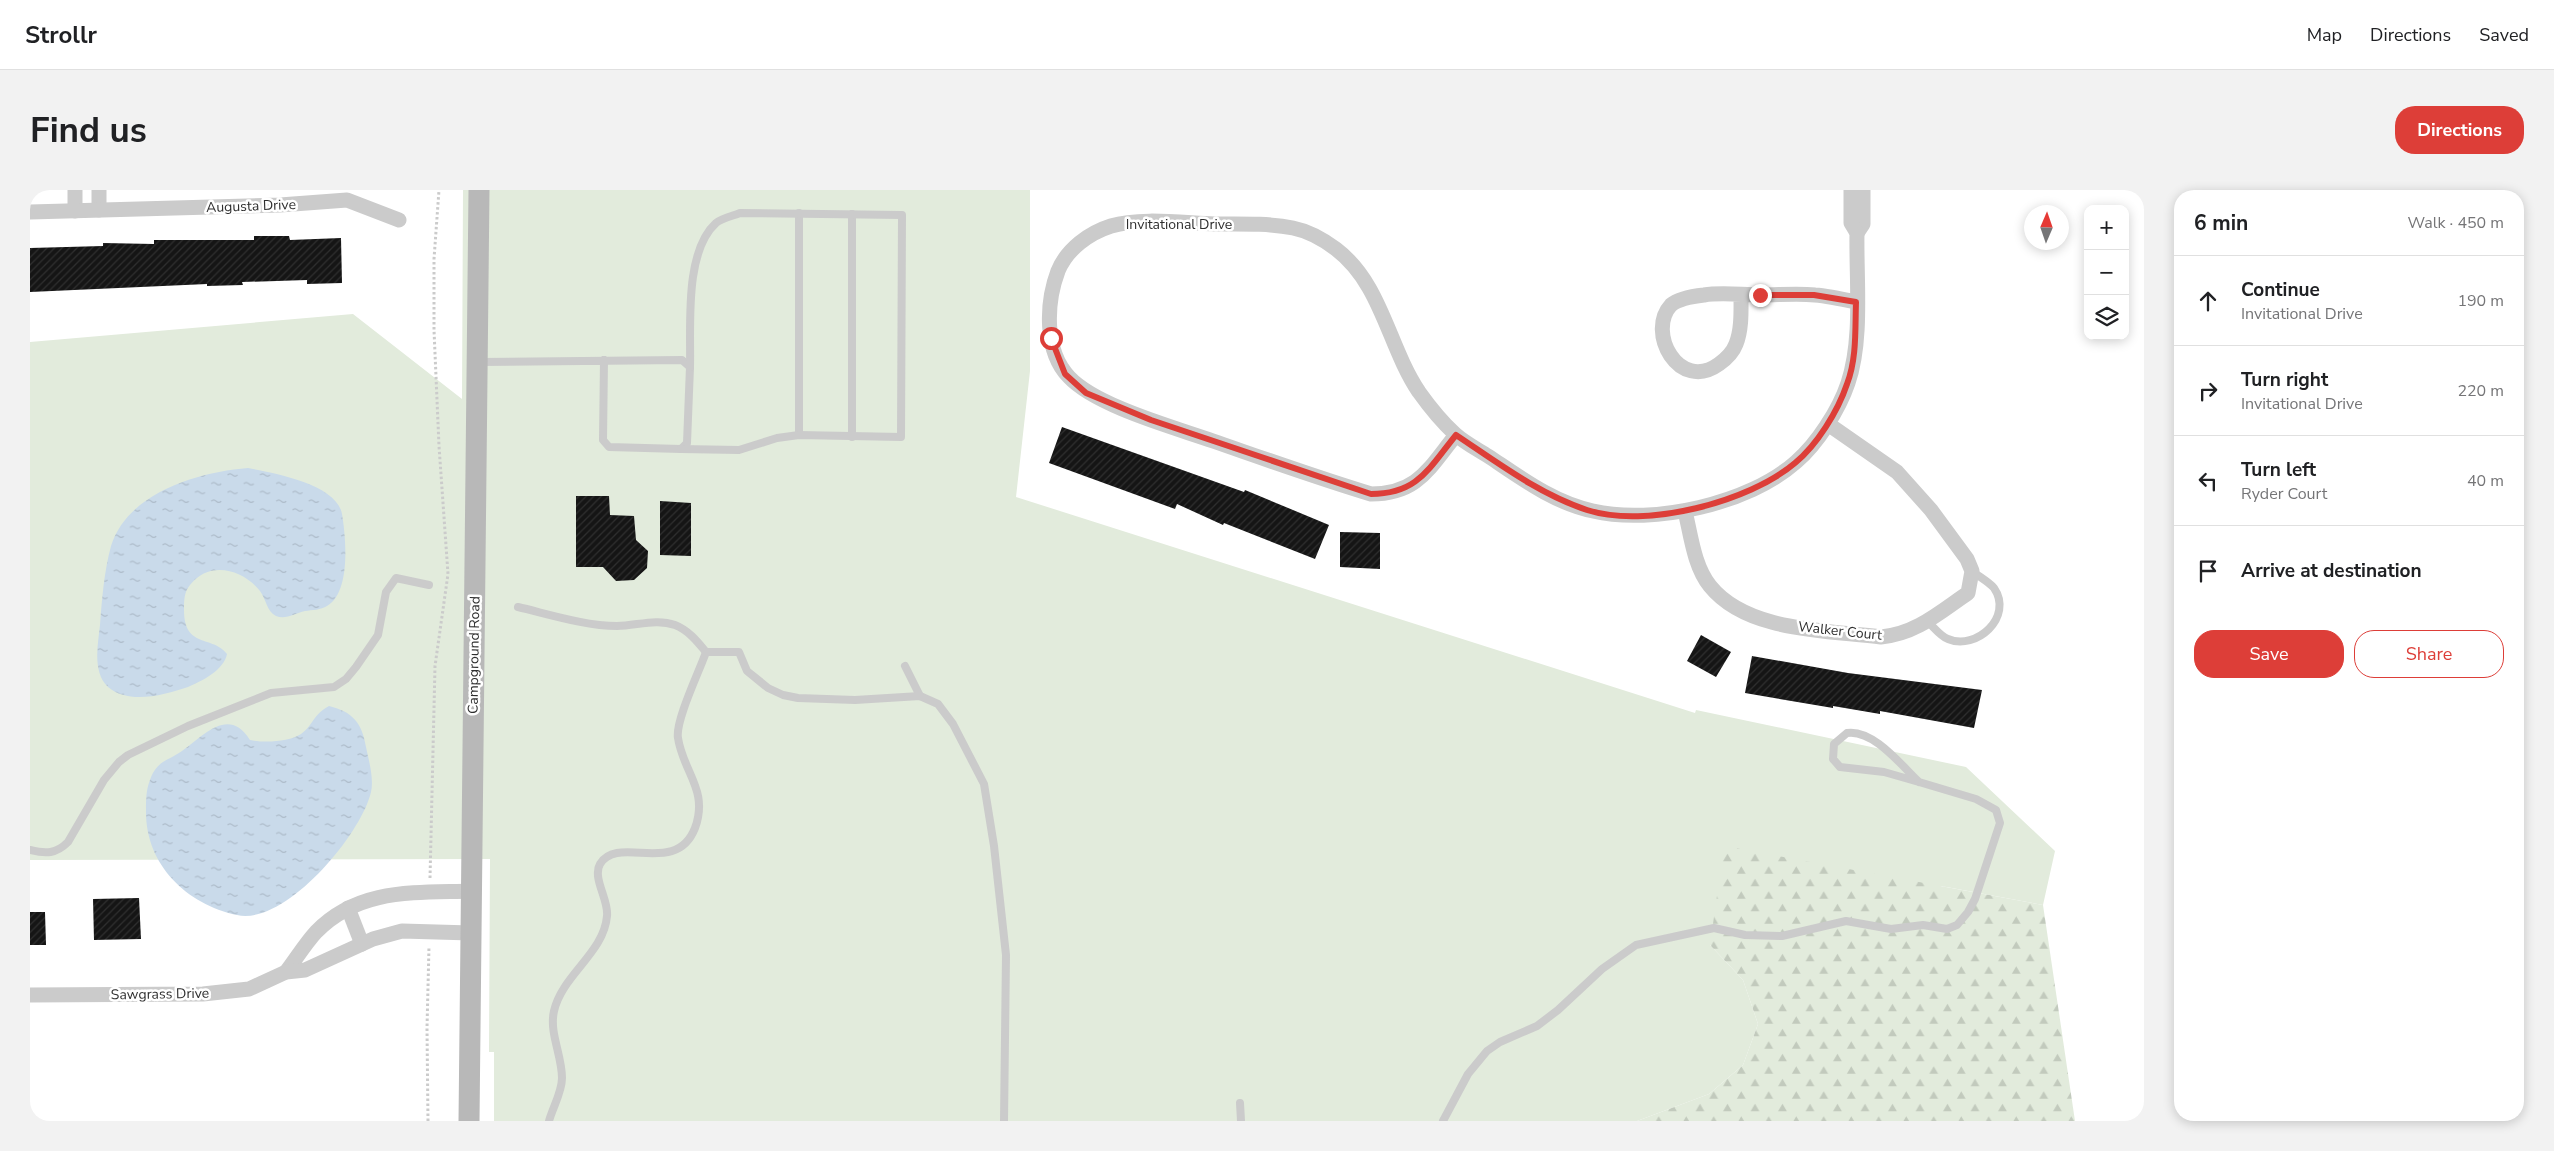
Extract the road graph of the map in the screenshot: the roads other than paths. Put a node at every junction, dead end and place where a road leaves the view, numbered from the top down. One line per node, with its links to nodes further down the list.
1 (75, 190): 7 (street)
2 (99, 190): 6 (street)
3 (480, 190): 16 (street, Campground Road)
4 (1851, 190): 12 (street, Invitational Drive)
5 (1863, 190): 12 (street, Invitational Drive)
6 (99, 210): 7 (street, Augusta Drive); 11 (street, Augusta Drive)
7 (75, 211): 8 (street, Augusta Drive)
8 (30, 212)
9 (799, 213): 10 (lane); 17 (lane); 19 (lane)
10 (852, 214): 21 (lane); 21 (lane)
11 (399, 220)
12 (1857, 233): 14 (street, Invitational Drive)
13 (1742, 295): 13 (street); 14 (street)
14 (1856, 302): 18 (street, Invitational Drive)
15 (604, 360): 16 (lane); 17 (lane); 22 (lane)
16 (477, 362): 33 (street, Campground Road)
17 (690, 367): 22 (lane)
18 (1828, 424): 23 (street, Invitational Drive); 24 (street)
19 (798, 435): 21 (lane); 22 (lane)
20 (1456, 435): 20 (street, Invitational Drive); 23 (street, Invitational Drive)
21 (852, 436)
22 (681, 449)
23 (1685, 511): 27 (street, Walker Court)
24 (1972, 571): 27 (street, Walker Court); 27 (lane)
25 (429, 585): 32 (lane)
26 (518, 607): 28 (lane)
27 (1927, 621)
28 (706, 652): 30 (lane); 41 (lane)
29 (905, 666): 30 (lane)
30 (920, 696): 42 (lane)
31 (1918, 782): 31 (lane); 44 (lane)
32 (30, 850)
33 (471, 891): 34 (street, Sawgrass Drive); 35 (street, Campground Road)
34 (348, 908): 36 (street); 37 (street, Sawgrass Drive)
35 (471, 933): 36 (street, Sawgrass Drive); 40 (street, Campground Road)
36 (362, 944): 37 (street, Sawgrass Drive)
37 (286, 972): 38 (street, Sawgrass Drive)
38 (30, 995)
39 (1240, 1103): 43 (lane)
40 (469, 1121)
41 (548, 1121)
42 (1004, 1121)
43 (1242, 1121)
44 (1443, 1121)

